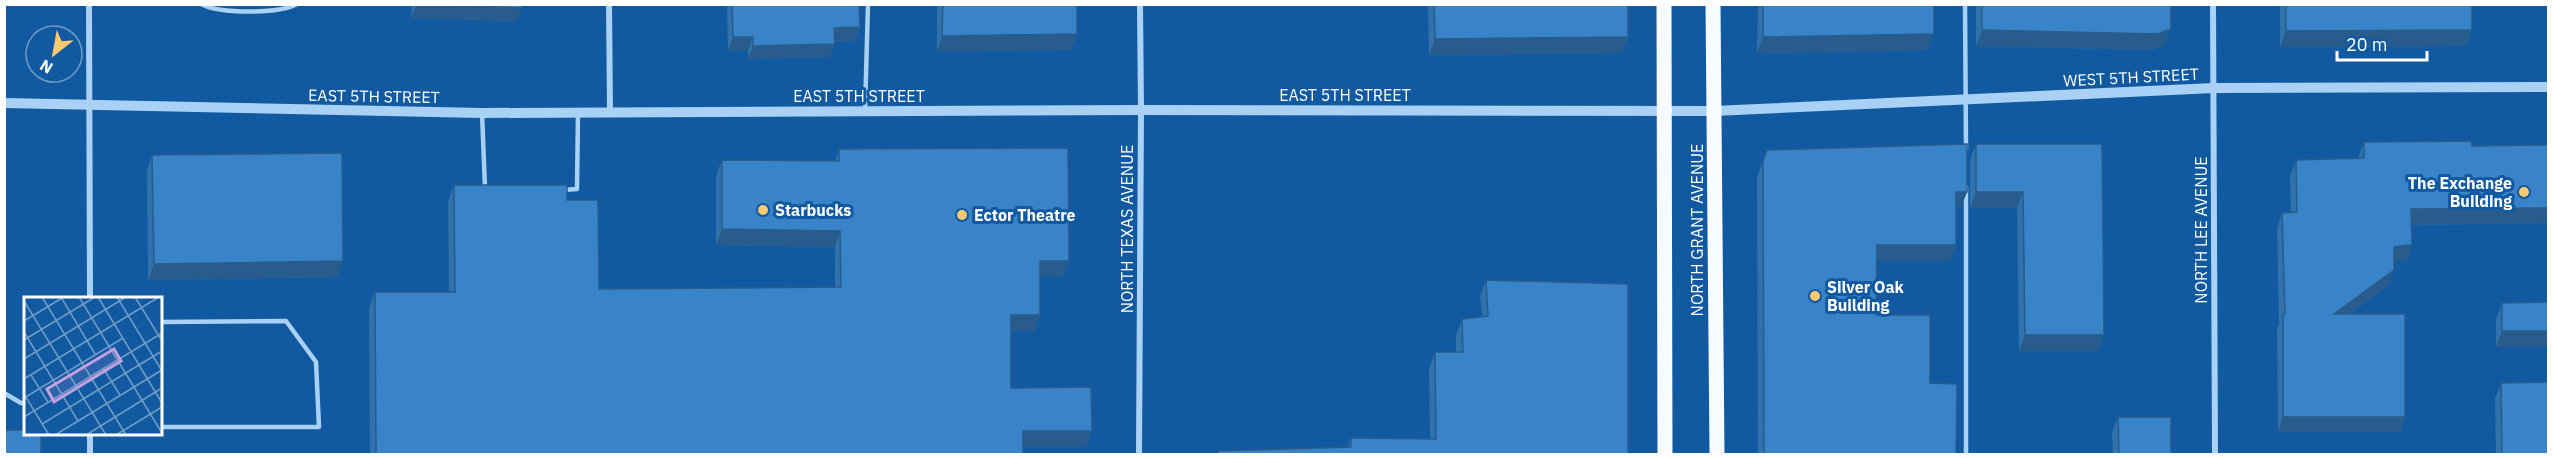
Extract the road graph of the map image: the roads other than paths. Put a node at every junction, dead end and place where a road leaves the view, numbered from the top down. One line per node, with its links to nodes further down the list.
1 (89, 4): 15 (street)
2 (201, 4): 3 (lane)
3 (297, 4)
4 (609, 4): 21 (street)
5 (868, 4): 17 (lane)
6 (1140, 4): 16 (street, NORTH TEXAS AVENUE)
7 (1664, 4): 18 (main road, NORTH GRANT AVENUE)
8 (1713, 4): 19 (main road, NORTH GRANT AVENUE)
9 (1965, 4): 13 (lane)
10 (2213, 4): 12 (street, NORTH LEE AVENUE)
11 (2548, 87): 12 (street, WEST 5TH STREET)
12 (2214, 88): 13 (street, WEST 5TH STREET); 38 (street, NORTH LEE AVENUE)
13 (1966, 100): 19 (street, WEST 5TH STREET); 23 (lane)
14 (4, 103): 15 (street, EAST 5TH STREET)
15 (90, 105): 22 (street, EAST 5TH STREET); 27 (street)
16 (1142, 110): 17 (street, EAST 5TH STREET); 18 (street, EAST 5TH STREET); 34 (street, NORTH TEXAS AVENUE)
17 (865, 111): 21 (street, EAST 5TH STREET)
18 (1664, 111): 19 (street, EAST 5TH STREET); 35 (main road, NORTH GRANT AVENUE)
19 (1714, 111): 36 (main road, NORTH GRANT AVENUE)
20 (579, 112): 21 (street, EAST 5TH STREET); 22 (street, EAST 5TH STREET); 26 (lane)
21 (610, 112)
22 (482, 113): 25 (lane)
23 (1966, 159)
24 (1966, 183): 37 (lane)
25 (496, 190)
26 (554, 190)
27 (90, 297)
28 (162, 322): 31 (lane)
29 (4, 393): 30 (lane)
30 (24, 403)
31 (162, 427)
32 (90, 435): 33 (street)
33 (90, 454)
34 (1139, 454)
35 (1665, 454)
36 (1717, 454)
37 (1966, 454)
38 (2215, 454)

